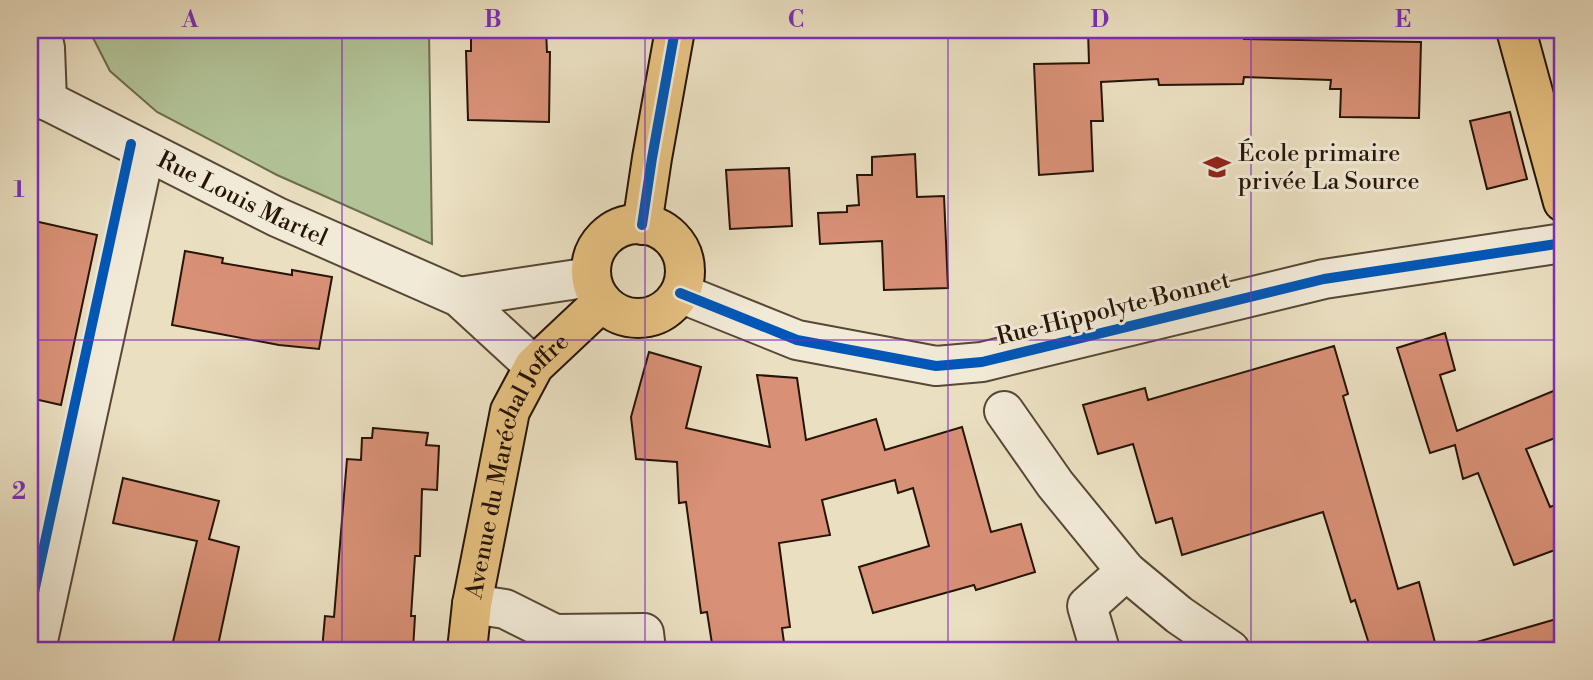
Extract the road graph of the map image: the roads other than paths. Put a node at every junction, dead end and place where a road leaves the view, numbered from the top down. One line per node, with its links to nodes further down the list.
1 (41, 30): 4 (street)
2 (675, 30): 7 (main road)
3 (1516, 30): 6 (main road)
4 (38, 97): 5 (street, Rue Louis Martel)
5 (145, 151): 11 (street, Rue Louis Martel); 16 (street)
6 (1563, 202)
7 (642, 225): 9 (main road); 10 (main road)
8 (1563, 243): 10 (street, Rue Hippolyte Bonnet)
9 (597, 289): 10 (main road); 11 (street); 12 (main road, Avenue du Maréchal Joffre)
10 (680, 293)
11 (459, 297): 12 (street, Rue Louis Martel)
12 (534, 366): 15 (main road, Avenue du Maréchal Joffre)
13 (1004, 411): 14 (street)
14 (1126, 571): 19 (street); 20 (street)
15 (472, 604): 17 (main road, Avenue du Maréchal Joffre); 18 (street)
16 (36, 650)
17 (467, 650)
18 (646, 650)
19 (1100, 650)
20 (1230, 650)

